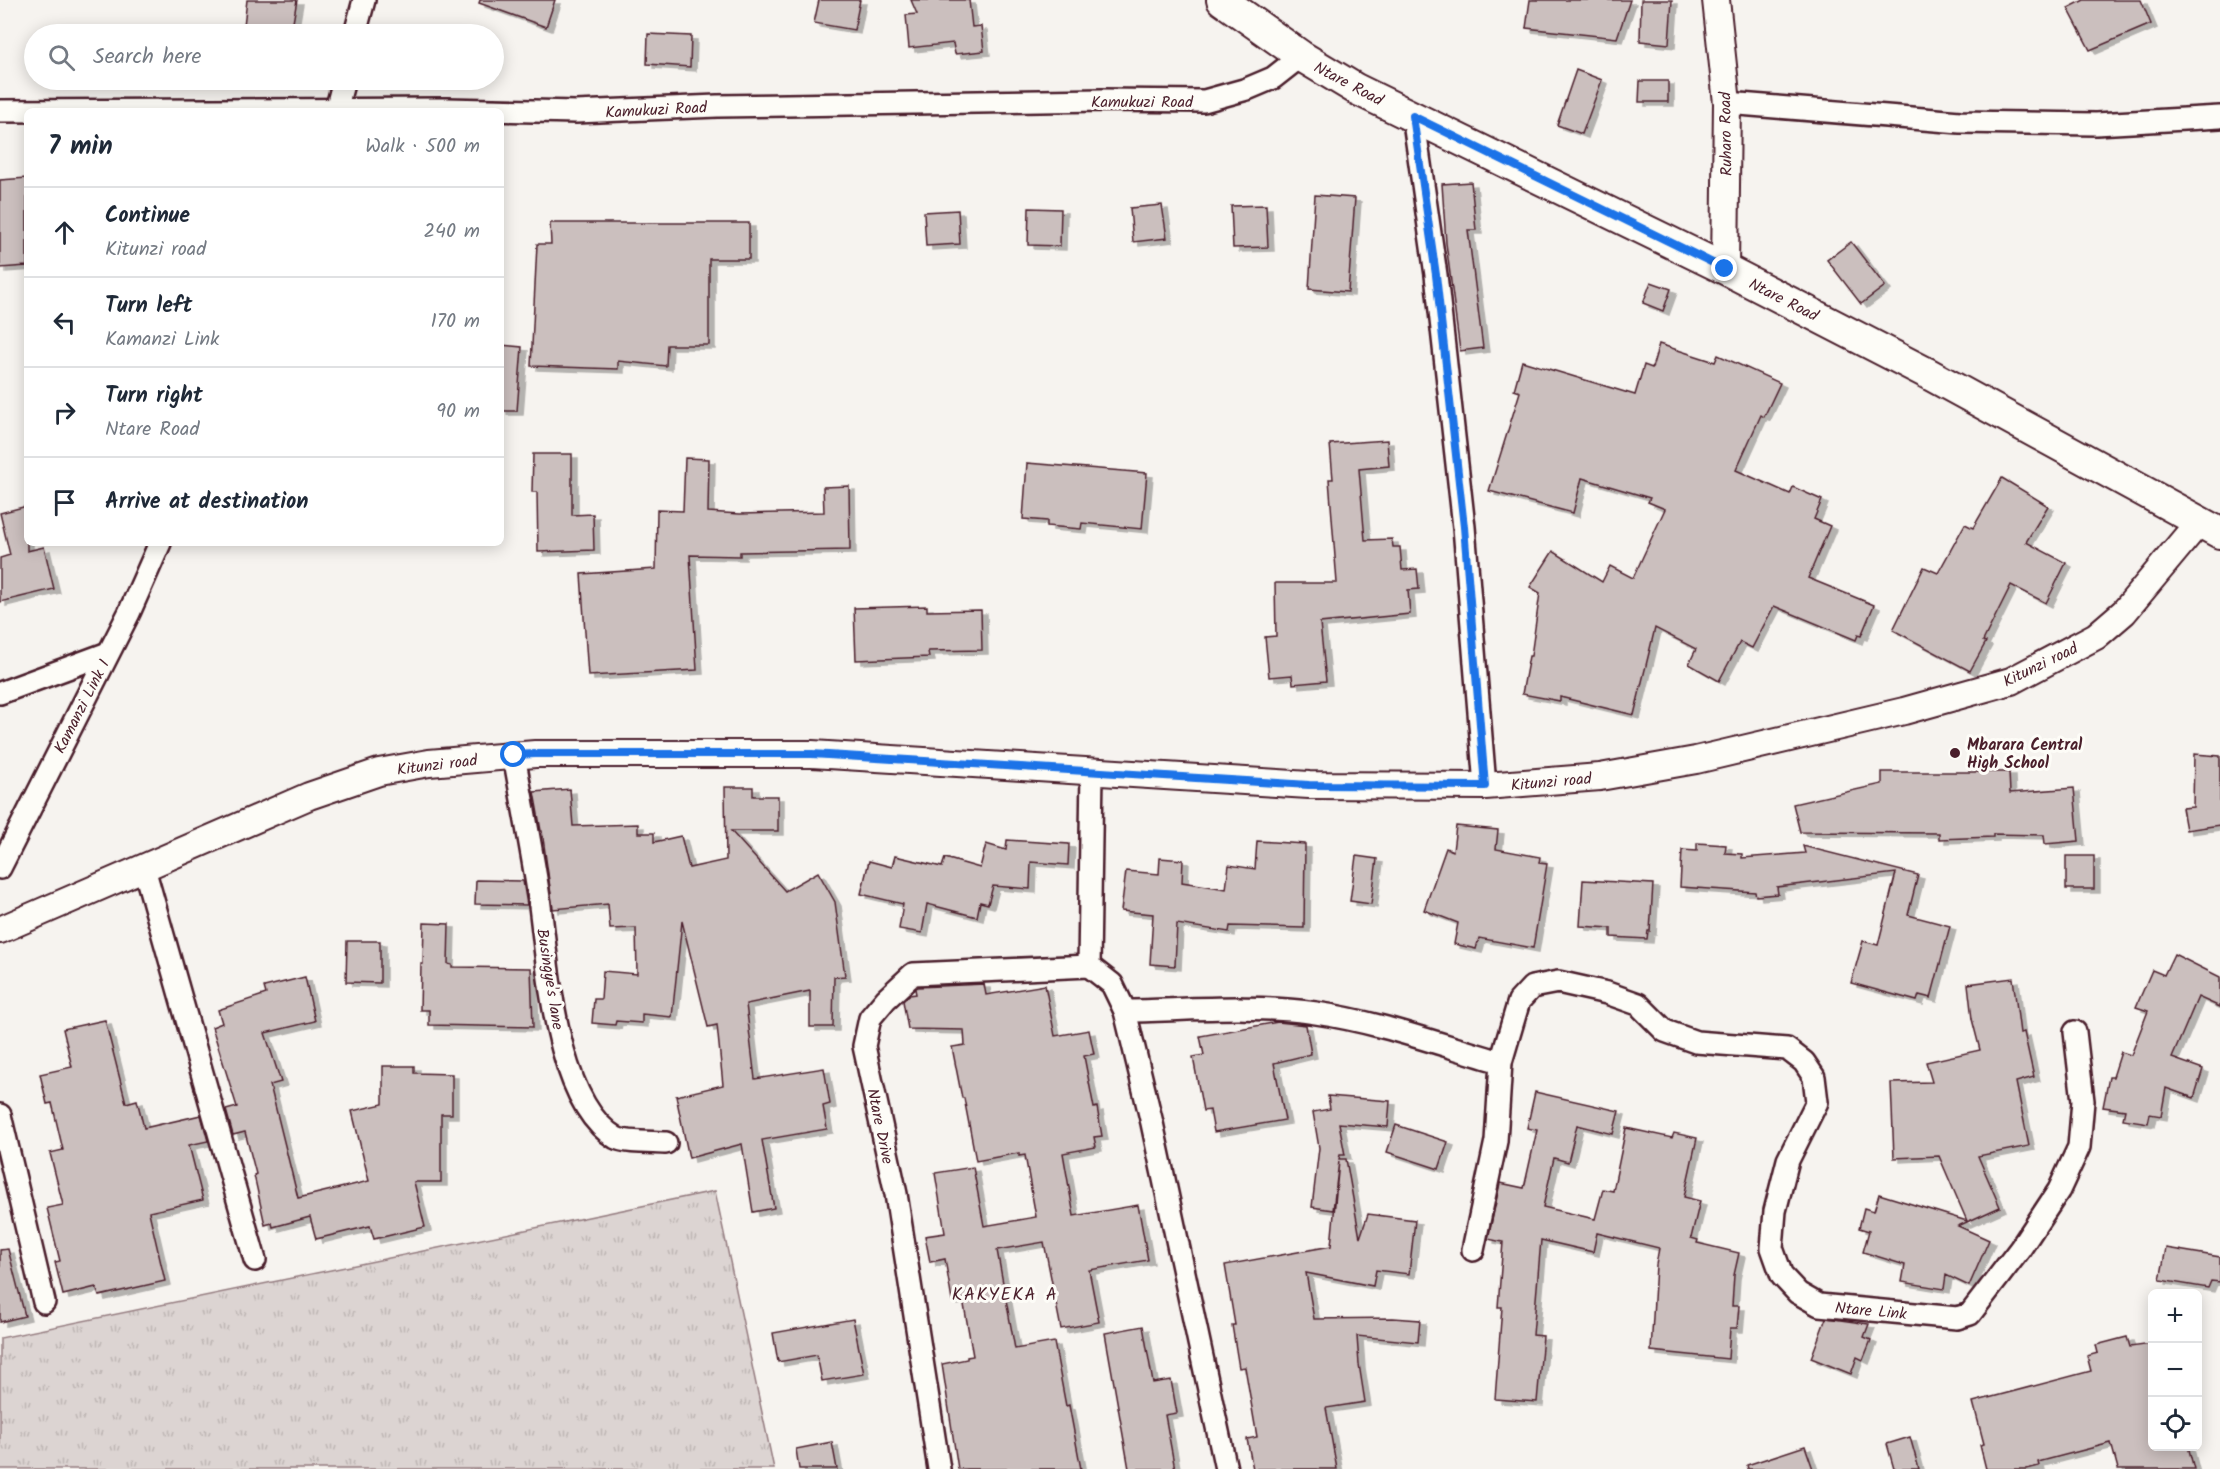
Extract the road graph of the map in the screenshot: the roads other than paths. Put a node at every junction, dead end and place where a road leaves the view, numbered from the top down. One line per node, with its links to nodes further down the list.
1 (364, 0): 4 (street)
2 (1222, 0): 5 (main road, Ntare Road)
3 (1716, 0): 7 (street, Ruharo Road)
4 (358, 24)
5 (1301, 56): 11 (street, Kamukuzi Road); 12 (main road, Ntare Road)
6 (341, 90): 8 (street)
7 (1727, 103): 13 (street); 14 (street, Ruharo Road)
8 (337, 108)
9 (0, 111): 10 (street, Kamukuzi Road)
10 (24, 111)
11 (504, 111)
12 (1413, 116): 14 (main road, Ntare Road); 21 (street)
13 (2220, 117)
14 (1725, 269): 15 (main road, Ntare Road)
15 (2210, 527): 21 (street, Kitunzi road)
16 (159, 546): 17 (street, Kamanzi Link I)
17 (108, 653): 18 (street); 22 (street, Kamanzi Link I)
18 (0, 693)
19 (514, 755): 20 (street, Kitunzi road); 23 (street, Kitunzi road); 30 (street, Busingye's lane)
20 (1092, 771): 21 (street, Kitunzi road); 25 (street)
21 (1485, 786)
22 (0, 868)
23 (144, 868): 24 (street, Kitunzi road); 32 (street)
24 (0, 930)
25 (1089, 966): 26 (street); 34 (street, Ntare Drive)
26 (1125, 1011): 28 (street); 35 (street)
27 (2075, 1032): 28 (street, Ntare Link)
28 (1501, 1062): 31 (street, Ntare Link)
29 (0, 1115): 33 (street)
30 (666, 1143)
31 (1473, 1250)
32 (255, 1260)
33 (44, 1302)
34 (939, 1469)
35 (1226, 1469)

